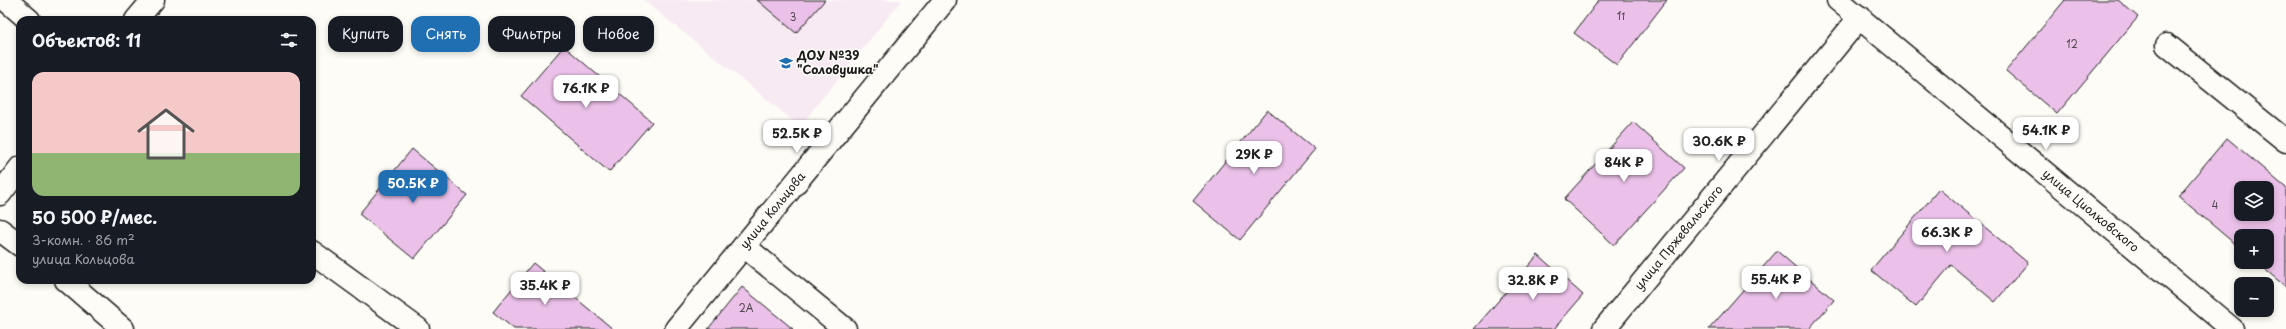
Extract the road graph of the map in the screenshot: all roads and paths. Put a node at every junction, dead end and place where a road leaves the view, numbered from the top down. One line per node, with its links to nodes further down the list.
1 (6, 0): 5 (street)
2 (153, 0): 6 (street)
3 (945, 0): 14 (street, улица Кольцова)
4 (1838, 0): 7 (street, улица Циолковского)
5 (24, 16)
6 (139, 16)
7 (1860, 17): 21 (street, улица Пржевальского); 22 (street, улица Циолковского)
8 (2167, 45): 9 (street)
9 (2286, 141)
10 (16, 173): 11 (street)
11 (0, 194)
12 (0, 230): 13 (street)
13 (16, 241)
14 (744, 246): 19 (street, улица Кольцова); 20 (street)
15 (316, 255): 18 (street)
16 (71, 284): 17 (street)
17 (123, 329)
18 (418, 329)
19 (676, 329)
20 (845, 329)
21 (1604, 329)
22 (2232, 329)

